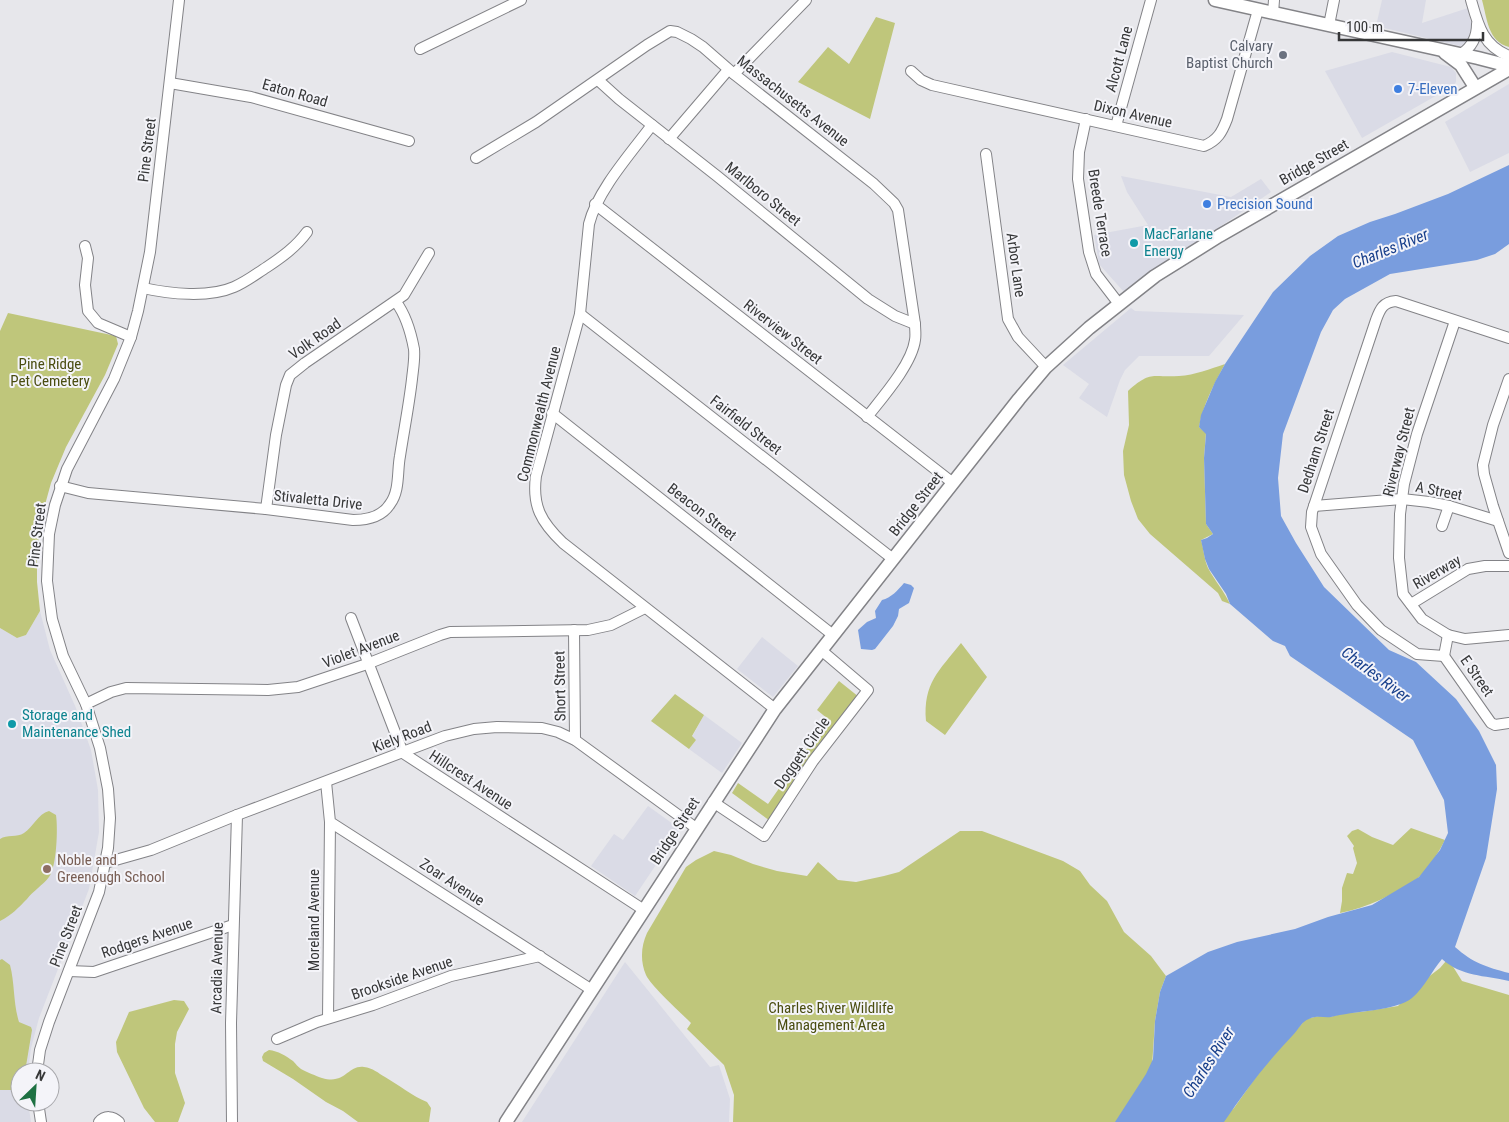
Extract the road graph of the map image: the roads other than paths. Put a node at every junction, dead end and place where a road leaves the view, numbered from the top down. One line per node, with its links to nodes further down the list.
1 (179, 0): 20 (street, Pine Street)
2 (521, 0): 12 (street)
3 (806, 0): 17 (street)
4 (1151, 0): 24 (street, Alcott Lane)
5 (1215, 0): 9 (main road)
6 (1334, 0): 11 (street)
7 (1471, 0): 10 (street)
8 (1273, 6): 9 (main road); 11 (main road)
9 (1258, 10): 24 (street, Dixon Avenue)
10 (1477, 21): 14 (street); 15 (street)
11 (1329, 25): 13 (main road)
12 (420, 49)
13 (1438, 50): 14 (main road); 21 (main road)
14 (1461, 54): 16 (main road)
15 (1509, 56)
16 (1509, 68): 21 (main road, Bridge Street)
17 (731, 72): 19 (street, Massachusetts Avenue); 25 (street); 38 (street, Massachusetts Avenue)
18 (910, 72): 22 (street, Dixon Avenue)
19 (598, 80): 23 (street, Marlboro Street); 28 (street, Massachusetts Avenue)
20 (170, 83): 26 (street, Eaton Road); 33 (street, Pine Street)
21 (1475, 87): 35 (main road, Bridge Street)
22 (1086, 119): 24 (street, Dixon Avenue); 35 (street, Breede Terrace)
23 (652, 125): 25 (street, Marlboro Street); 29 (street, Commonwealth Avenue)
24 (1116, 126)
25 (669, 139): 38 (street, Marlboro Street)
26 (409, 141)
27 (986, 154): 41 (street, Arbor Lane)
28 (476, 158)
29 (595, 204): 36 (street, Commonwealth Avenue); 44 (street, Riverview Street)
30 (307, 232): 33 (street)
31 (85, 246): 39 (street)
32 (429, 253): 34 (street, Volk Road)
33 (143, 288): 39 (street, Pine Street)
34 (396, 302): 50 (street, Volk Road); 50 (street, Stivaletta Drive)
35 (1119, 304): 41 (main road, Bridge Street)
36 (580, 314): 43 (street, Commonwealth Avenue); 54 (street, Fairfield Street)
37 (1455, 320): 40 (street, Dedham Street); 47 (street, Riverway Street); 48 (street, Dedham Street)
38 (915, 324): 44 (street, Massachusetts Avenue)
39 (131, 337): 46 (street, Pine Street)
40 (1509, 338)
41 (1046, 367): 45 (main road, Bridge Street)
42 (1509, 379): 51 (street)
43 (552, 413): 57 (street, Commonwealth Avenue); 60 (street, Beacon Street)
44 (868, 417): 45 (street, Riverview Street)
45 (953, 484): 54 (main road, Bridge Street)
46 (60, 486): 50 (street, Stivaletta Drive); 66 (street, Pine Street)
47 (1402, 499): 48 (street, A Street); 49 (street, A Street); 56 (street, Riverway Street)
48 (1314, 506): 64 (street, Dedham Street)
49 (1449, 506): 51 (street, A Street); 52 (street)
50 (266, 509)
51 (1498, 521): 53 (street)
52 (1442, 526)
53 (1509, 553)
54 (893, 559): 60 (main road, Bridge Street)
55 (1509, 566): 56 (street, Riverway)
56 (1411, 604): 61 (street, Riverway Street)
57 (645, 608): 59 (street, Violet Avenue); 67 (street, Commonwealth Avenue)
58 (351, 618): 65 (street)
59 (574, 630): 65 (street, Violet Avenue); 69 (street, Short Street)
60 (833, 635): 63 (main road, Bridge Street)
61 (1448, 635): 62 (street); 64 (street)
62 (1509, 635)
63 (821, 650): 67 (main road, Bridge Street); 72 (street, Doggett Circle)
64 (1444, 656): 68 (street, E Street)
65 (367, 664): 66 (street, Violet Avenue); 70 (street)
66 (86, 704): 76 (street, Pine Street)
67 (775, 709): 72 (main road, Bridge Street)
68 (1509, 723)
69 (575, 740): 70 (street, Kiely Road); 75 (street, Kiely Road)
70 (402, 753): 71 (street, Kiely Road); 77 (street, Hillcrest Avenue)
71 (326, 782): 73 (street, Kiely Road); 74 (street)
72 (713, 802): 75 (main road, Bridge Street)
73 (237, 815): 76 (street, Kiely Road); 78 (street, Arcadia Avenue)
74 (330, 822): 79 (street, Zoar Avenue); 82 (street, Moreland Avenue)
75 (696, 828): 77 (main road, Bridge Street)
76 (105, 863): 80 (street, Pine Street)
77 (644, 910): 81 (main road, Bridge Street)
78 (233, 924): 80 (street, Rodgers Avenue); 87 (street, Arcadia Avenue)
79 (540, 956): 81 (street, Zoar Avenue); 82 (street, Brookside Avenue)
80 (69, 971): 84 (street, Pine Street)
81 (592, 990): 88 (main road, Bridge Street)
82 (328, 1018): 83 (street, Brookside Avenue)
83 (277, 1039)
84 (40, 1062)
85 (99, 1122): 86 (street)
86 (119, 1122)
87 (232, 1122)
88 (506, 1122)

